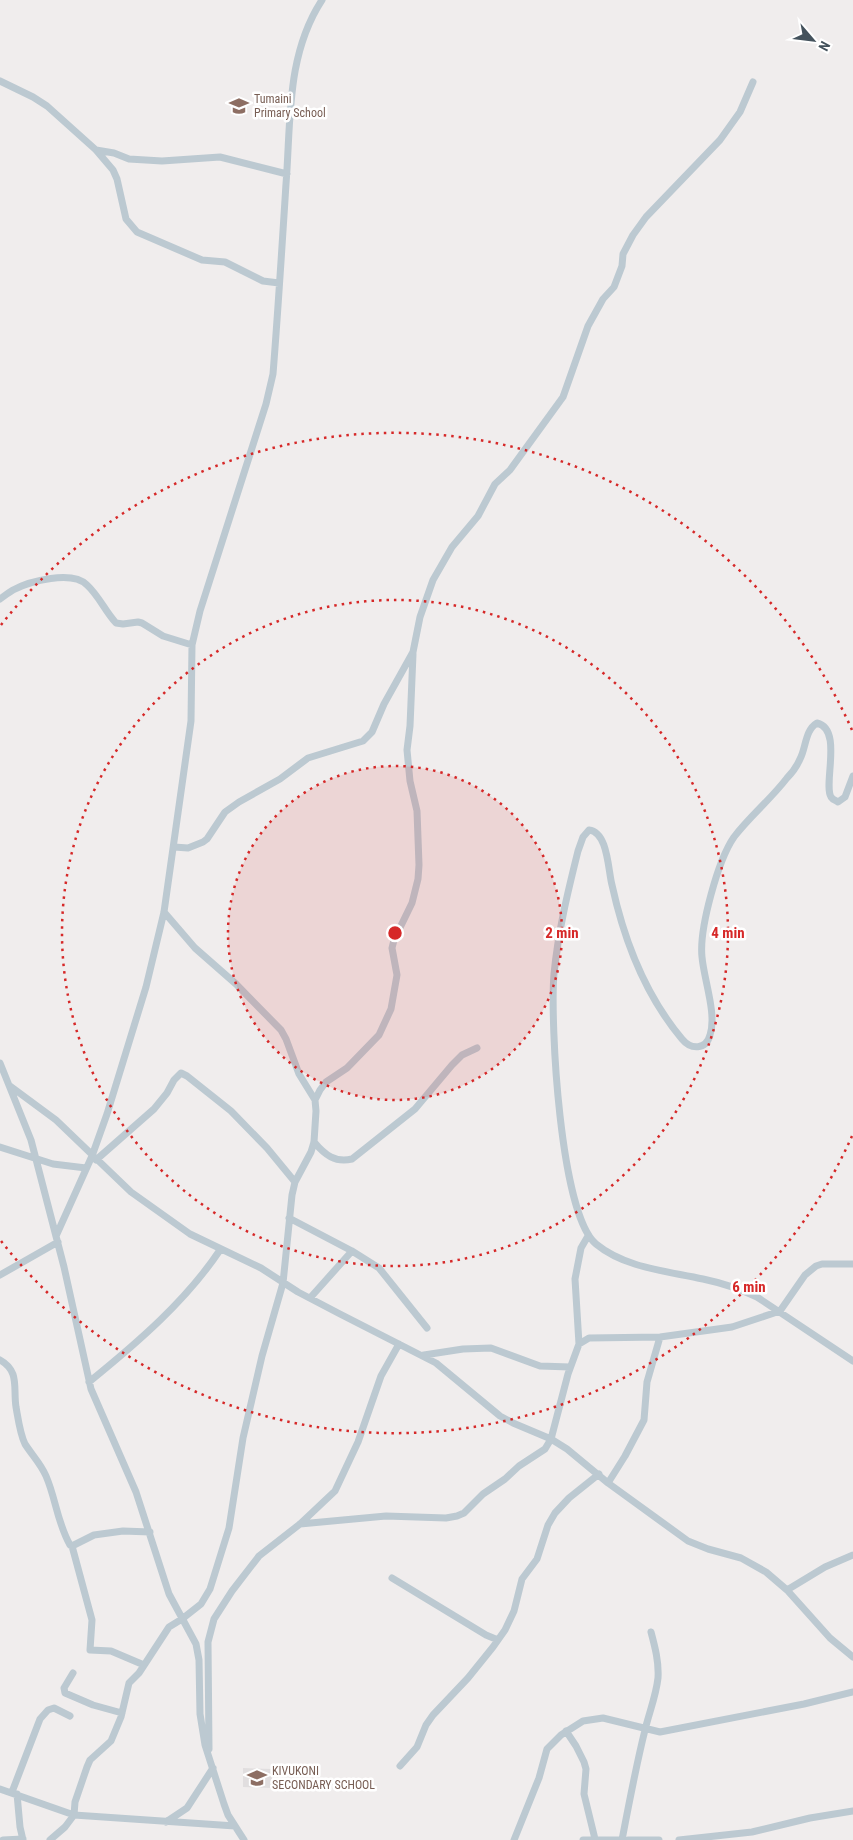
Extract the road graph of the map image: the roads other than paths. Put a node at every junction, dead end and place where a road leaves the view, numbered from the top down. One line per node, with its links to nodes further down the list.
1 (322, 0): 5 (street)
2 (0, 81): 4 (street)
3 (753, 82): 9 (street)
4 (96, 150): 5 (street); 6 (street)
5 (287, 174): 6 (street)
6 (279, 283): 8 (street)
7 (0, 599): 8 (street)
8 (192, 645): 11 (street)
9 (413, 652): 11 (street); 16 (street)
10 (853, 776): 24 (street)
11 (174, 847): 12 (street)
12 (164, 912): 16 (street); 19 (street)
13 (477, 1048): 17 (street)
14 (0, 1063): 15 (street)
15 (10, 1086): 19 (street); 20 (street)
16 (315, 1100): 17 (street)
17 (314, 1142): 22 (street)
18 (0, 1146): 20 (street)
19 (94, 1158): 21 (street); 22 (street); 26 (street)
20 (37, 1160): 21 (street); 25 (street)
21 (86, 1168): 25 (street)
22 (295, 1182): 23 (street)
23 (289, 1218): 27 (street); 30 (street)
24 (588, 1236): 32 (street); 36 (street)
25 (57, 1239): 29 (street); 41 (street)
26 (220, 1250): 30 (street); 41 (street)
27 (352, 1251): 31 (street); 33 (street)
28 (853, 1264): 32 (street)
29 (0, 1276)
30 (283, 1283): 31 (street); 51 (street)
31 (310, 1298): 35 (street)
32 (780, 1311): 34 (street); 39 (street)
33 (427, 1328)
34 (660, 1337): 36 (street); 44 (street)
35 (399, 1344): 37 (street); 45 (street)
36 (579, 1344): 40 (street)
37 (424, 1356): 40 (street); 42 (street)
38 (0, 1360): 47 (street)
39 (853, 1361)
40 (570, 1367): 42 (street)
41 (89, 1382): 46 (street)
42 (551, 1439): 43 (street); 45 (street)
43 (599, 1474): 44 (street); 53 (street)
44 (608, 1482): 50 (street)
45 (300, 1524): 62 (street)
46 (150, 1532): 47 (street); 51 (street)
47 (72, 1546): 55 (street)
48 (853, 1555): 50 (street)
49 (392, 1578): 53 (street)
50 (787, 1590): 54 (street)
51 (182, 1619): 55 (street); 62 (street)
52 (651, 1632): 60 (street)
53 (498, 1640): 63 (street)
54 (853, 1657)
55 (144, 1665): 58 (street)
56 (72, 1673): 58 (street)
57 (853, 1692): 60 (street)
58 (122, 1713): 68 (street)
59 (70, 1716): 66 (street)
60 (645, 1728): 61 (street); 78 (street)
61 (566, 1731): 72 (street); 76 (street)
62 (209, 1757): 64 (street)
63 (400, 1766)
64 (213, 1768): 69 (street); 70 (street)
65 (0, 1789): 66 (street)
66 (14, 1793): 68 (street); 74 (street)
67 (853, 1811): 82 (street)
68 (74, 1815): 69 (street); 75 (street)
69 (166, 1822): 70 (street)
70 (235, 1826): 71 (street)
71 (240, 1838)
72 (595, 1839): 77 (street); 78 (street)
73 (3, 1840): 74 (street)
74 (23, 1840)
75 (50, 1840)
76 (514, 1840)
77 (583, 1840)
78 (620, 1840)
79 (628, 1840): 80 (street)
80 (659, 1840)
81 (679, 1840): 82 (street)
82 (685, 1840)

